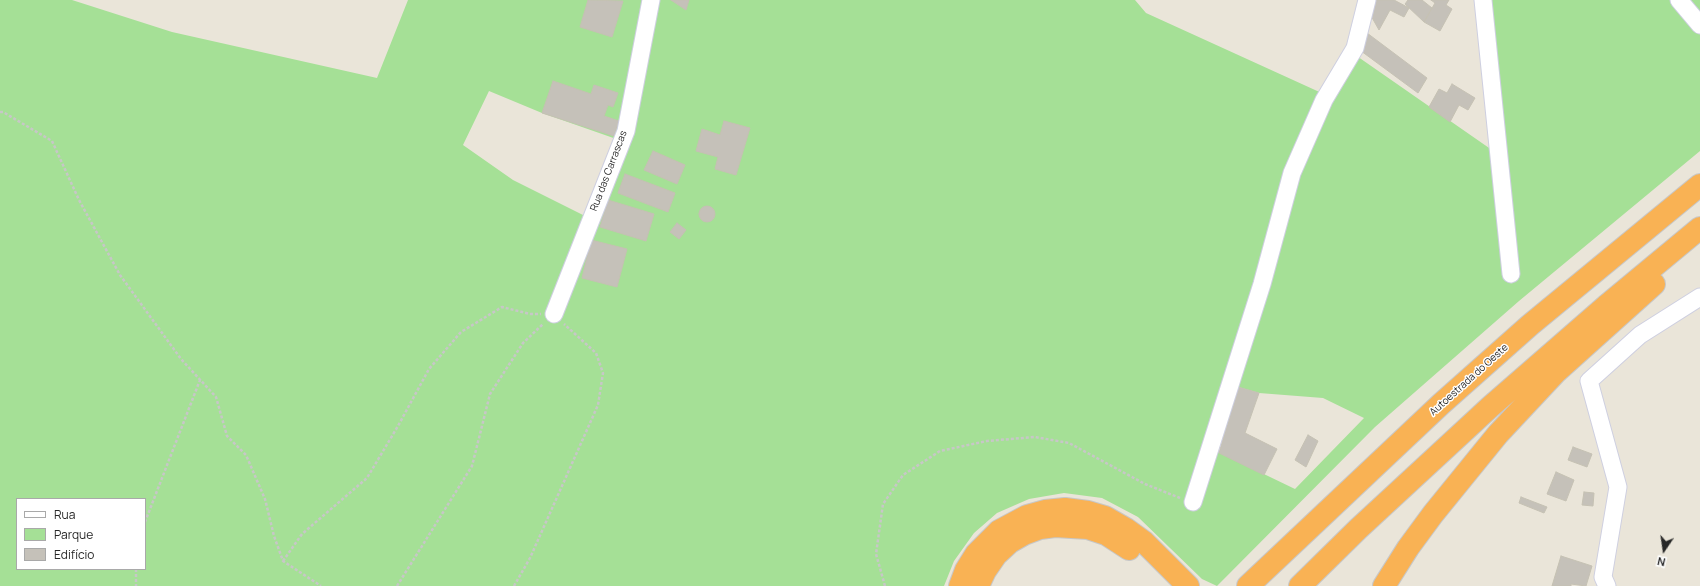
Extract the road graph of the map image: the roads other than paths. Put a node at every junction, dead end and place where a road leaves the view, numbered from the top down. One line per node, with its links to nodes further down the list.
1 (651, 0): 10 (street, Rua das Carrascas)
2 (1367, 0): 11 (street)
3 (1483, 0): 8 (street)
4 (1679, 0): 5 (street)
5 (1700, 25)
6 (1700, 185): 12 (highway, Autoestrada do Oeste)
7 (1693, 233): 17 (highway); 18 (highway)
8 (1511, 274)
9 (1700, 298): 19 (street)
10 (554, 314)
11 (1193, 502)
12 (1251, 583)
13 (960, 586): 16 (highway)
14 (978, 586): 15 (highway)
15 (1170, 586)
16 (1188, 586)
17 (1300, 586)
18 (1384, 586)
19 (1607, 586)

